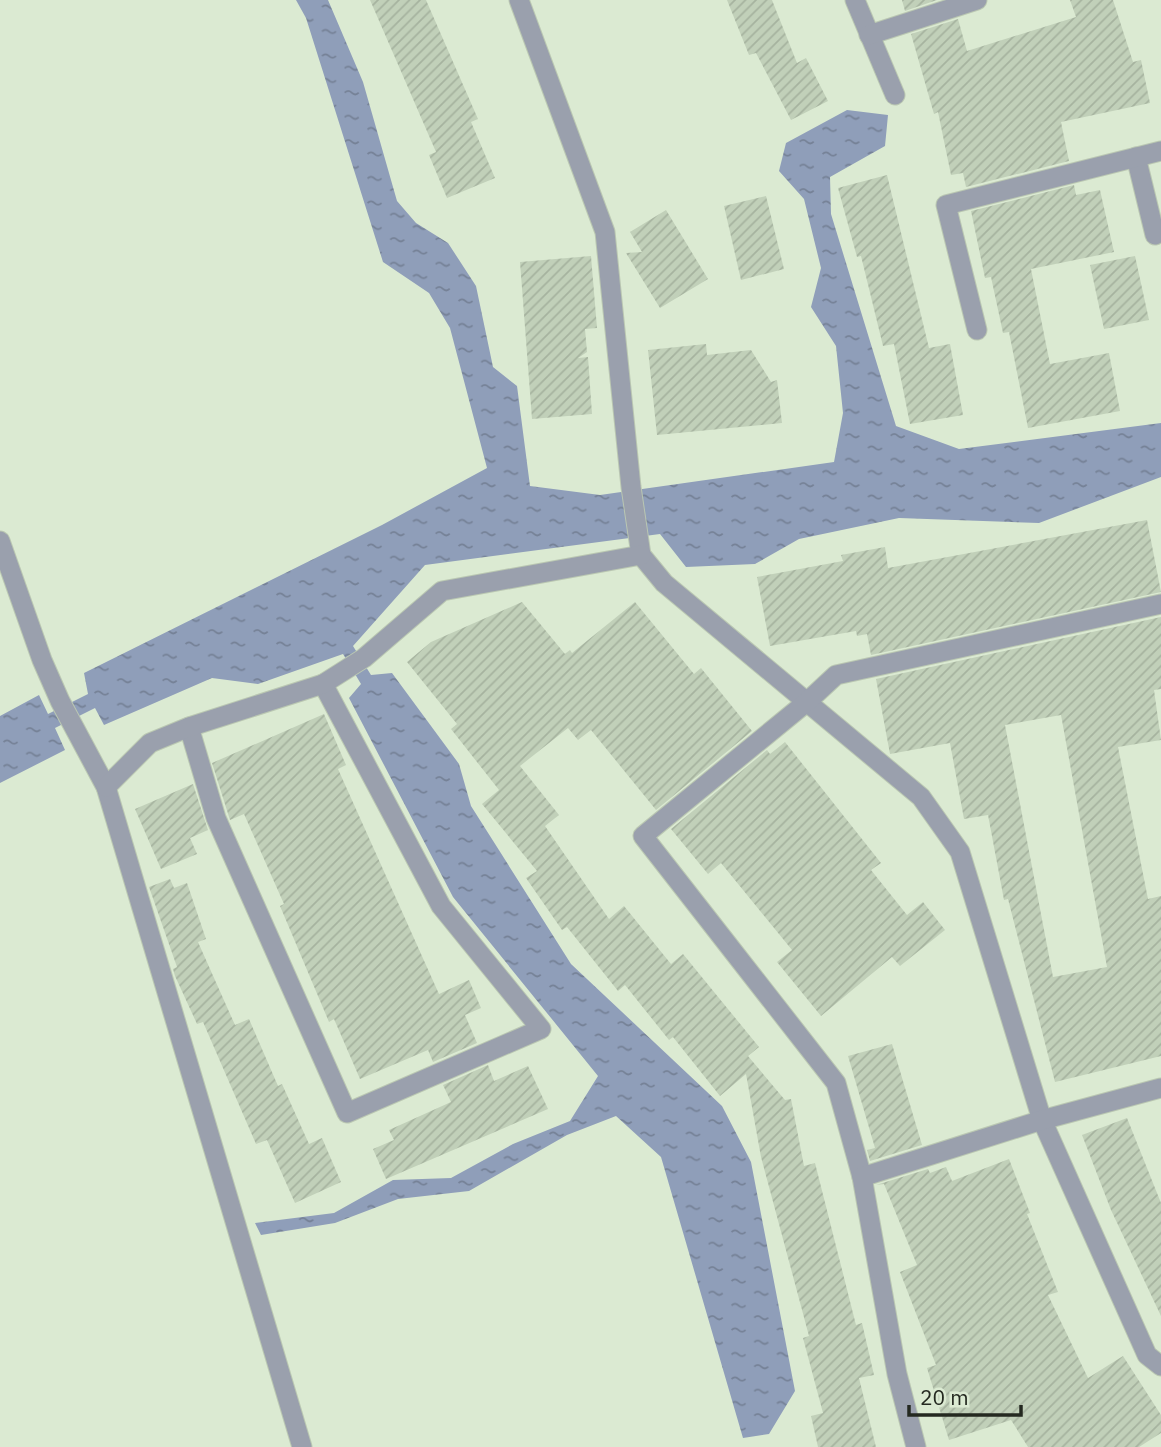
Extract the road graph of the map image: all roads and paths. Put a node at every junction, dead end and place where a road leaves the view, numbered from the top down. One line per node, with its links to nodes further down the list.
1 (519, 0): 11 (street)
2 (855, 0): 4 (street)
3 (977, 0): 4 (street)
4 (869, 35): 5 (street)
5 (895, 95)
6 (1161, 151): 7 (street)
7 (1136, 157): 8 (street); 9 (street)
8 (1155, 235)
9 (977, 330)
10 (0, 541): 16 (street)
11 (640, 548): 13 (street); 14 (street)
12 (1161, 604): 14 (street)
13 (323, 684): 15 (street); 15 (street)
14 (808, 701): 18 (street); 19 (street)
15 (189, 727): 16 (street)
16 (106, 787): 21 (street)
17 (1161, 1088): 18 (street)
18 (1042, 1120): 19 (street); 20 (street)
19 (862, 1177): 22 (street)
20 (1161, 1366)
21 (302, 1447)
22 (916, 1447)

